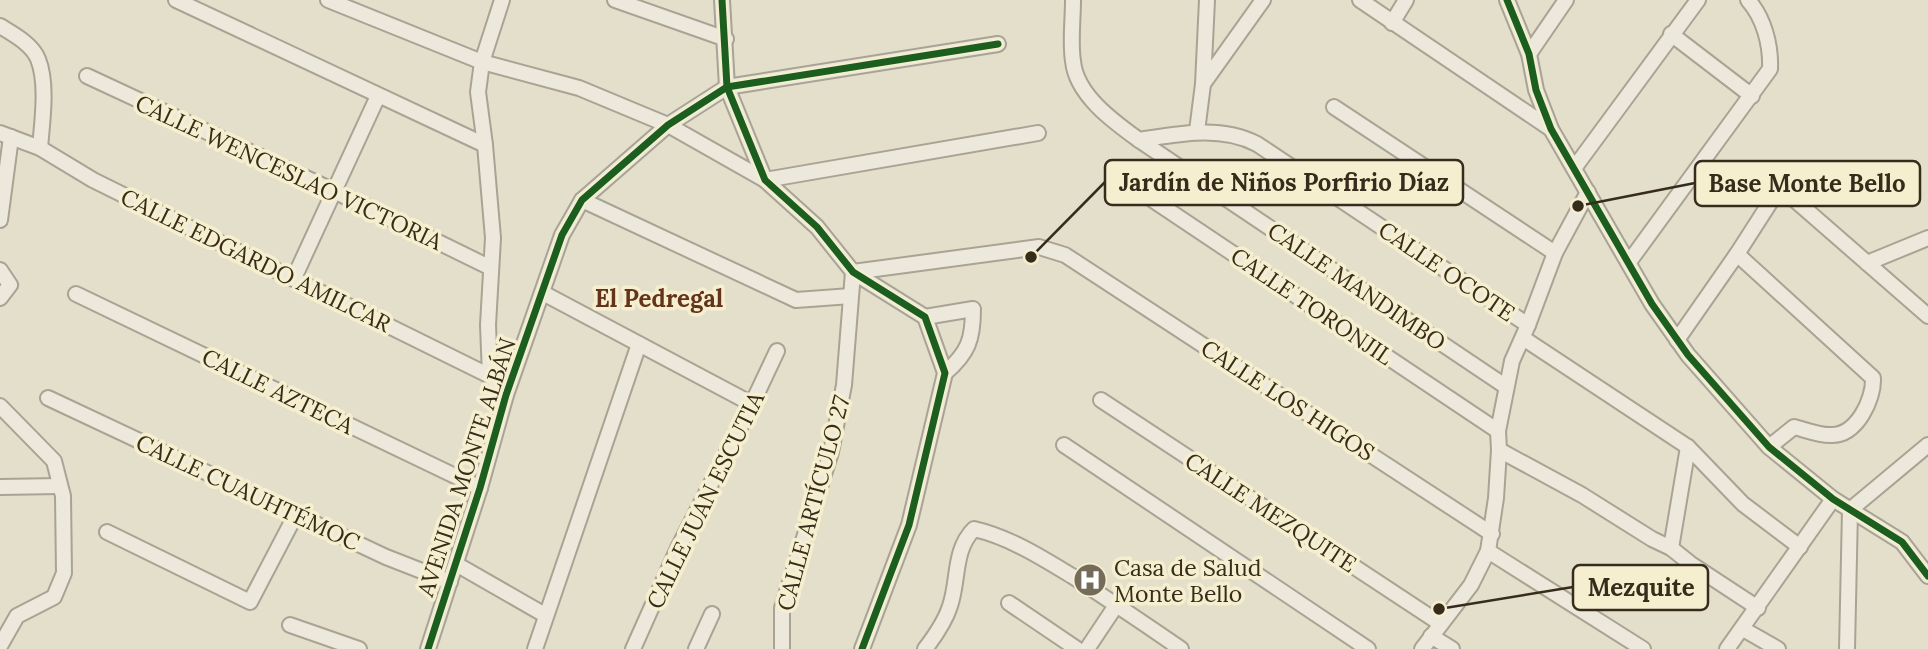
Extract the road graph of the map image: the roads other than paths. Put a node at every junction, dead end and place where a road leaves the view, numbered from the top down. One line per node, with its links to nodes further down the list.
1 (176, 0): 25 (street)
2 (328, 0): 21 (street)
3 (502, 0): 21 (street)
4 (615, 0): 18 (street)
5 (722, 0): 18 (street)
6 (1073, 0): 33 (street, CALLE MANDIMBO)
7 (1207, 0): 23 (street)
8 (1263, 0): 23 (street)
9 (1360, 0): 15 (street)
10 (1406, 0): 15 (street)
11 (1507, 0): 20 (street)
12 (1566, 0): 20 (street)
13 (1698, 0): 17 (street)
14 (1748, 0): 26 (street)
15 (1392, 23): 29 (street)
16 (0, 26): 35 (street)
17 (1671, 34): 26 (street); 36 (street)
18 (726, 39): 24 (street)
19 (998, 44): 24 (street)
20 (1529, 54): 29 (street)
21 (481, 62): 28 (street); 34 (street)
22 (87, 76): 39 (street, CALLE WENCESLAO VICTORIA)
23 (1203, 85): 30 (street)
24 (727, 87): 28 (street, AVENIDA MONTE ALBÁN); 37 (street)
25 (378, 96): 34 (street); 39 (street)
26 (1752, 96): 46 (street)
27 (1334, 107): 44 (street)
28 (668, 125): 37 (street); 41 (street, AVENIDA MONTE ALBÁN)
29 (1552, 129): 36 (street)
30 (1197, 131): 33 (street, CALLE OCOTE); 58 (street, CALLE OCOTE)
31 (1038, 133): 37 (street)
32 (6, 135): 35 (street, CALLE EDGARDO AMILCAR); 42 (street)
33 (1139, 141): 64 (street, CALLE MANDIMBO)
34 (485, 145): 48 (street)
35 (40, 148): 51 (street, CALLE EDGARDO AMILCAR)
36 (1575, 167): 40 (street)
37 (765, 180): 50 (street)
38 (1126, 182): 70 (street, CALLE TORONJIL)
39 (334, 191): 48 (street, CALLE WENCESLAO VICTORIA); 51 (street)
40 (1588, 192): 44 (street); 46 (street)
41 (582, 200): 52 (street, AVENIDA MONTE ALBÁN); 54 (street)
42 (0, 220)
43 (1928, 238): 47 (street)
44 (1555, 253): 58 (street)
45 (1737, 254): 47 (street); 59 (street); 74 (street)
46 (1629, 262): 59 (street)
47 (1867, 263): 56 (street)
48 (491, 268): 63 (street)
49 (0, 270): 55 (street)
50 (853, 272): 54 (street, CALLE ARTÍCULO 27); 57 (street); 83 (street, CALLE LOS HIGOS)
51 (294, 278): 63 (street, CALLE EDGARDO AMILCAR)
52 (543, 293): 60 (street); 65 (street, AVENIDA MONTE ALBÁN)
53 (76, 294): 78 (street, CALLE AZTECA)
54 (850, 296): 104 (street, CALLE ARTÍCULO 27)
55 (0, 298)
56 (1928, 316)
57 (925, 317): 62 (street); 62 (street)
58 (1525, 332): 64 (street); 73 (street, CALLE OCOTE)
59 (1677, 340): 74 (street)
60 (639, 344): 68 (street); 94 (street)
61 (777, 351): 68 (street, CALLE JUAN ESCUTIA)
62 (945, 373): 105 (street)
63 (490, 376): 65 (street, CALLE EDGARDO AMILCAR)
64 (1506, 386): 70 (street)
65 (506, 396): 78 (street, AVENIDA MONTE ALBÁN)
66 (48, 398): 81 (street, CALLE CUAUHTÉMOC)
67 (1101, 400): 97 (street, CALLE MEZQUITE)
68 (752, 404): 102 (street, CALLE JUAN ESCUTIA)
69 (0, 406): 76 (street)
70 (1498, 430): 75 (street)
71 (1064, 445): 110 (street)
72 (1928, 445): 80 (street)
73 (1688, 447): 84 (street, CALLE OCOTE); 85 (street)
74 (1769, 447): 79 (street)
75 (1499, 450): 83 (street); 85 (street)
76 (60, 486): 77 (street); 98 (street)
77 (0, 487)
78 (480, 488): 87 (street, AVENIDA MONTE ALBÁN)
79 (1833, 499): 80 (street); 84 (street)
80 (1850, 510): 88 (street); 116 (street)
81 (296, 514): 82 (street); 89 (street, CALLE CUAUHTÉMOC)
82 (107, 532)
83 (1492, 534): 86 (street)
84 (1800, 547): 92 (street)
85 (1671, 548): 92 (street)
86 (1488, 551): 97 (street); 113 (street)
87 (456, 564): 89 (street, AVENIDA MONTE ALBÁN); 94 (street)
88 (1928, 575)
89 (450, 582): 100 (street, AVENIDA MONTE ALBÁN)
90 (1009, 603): 107 (street)
91 (1116, 604): 106 (street); 108 (street); 109 (street)
92 (1758, 608): 96 (street)
93 (712, 614): 103 (street)
94 (545, 615): 101 (street)
95 (290, 625): 99 (street)
96 (1742, 629): 114 (street); 115 (street)
97 (1436, 630): 111 (street); 112 (street, CALLE MEZQUITE)
98 (0, 646)
99 (359, 649)
100 (428, 649)
101 (535, 649)
102 (633, 649)
103 (696, 649)
104 (782, 649)
105 (862, 649)
106 (925, 649)
107 (1077, 649)
108 (1087, 649)
109 (1181, 649)
110 (1368, 649)
111 (1422, 649)
112 (1452, 649)
113 (1643, 649)
114 (1727, 649)
115 (1778, 649)
116 (1847, 649)

